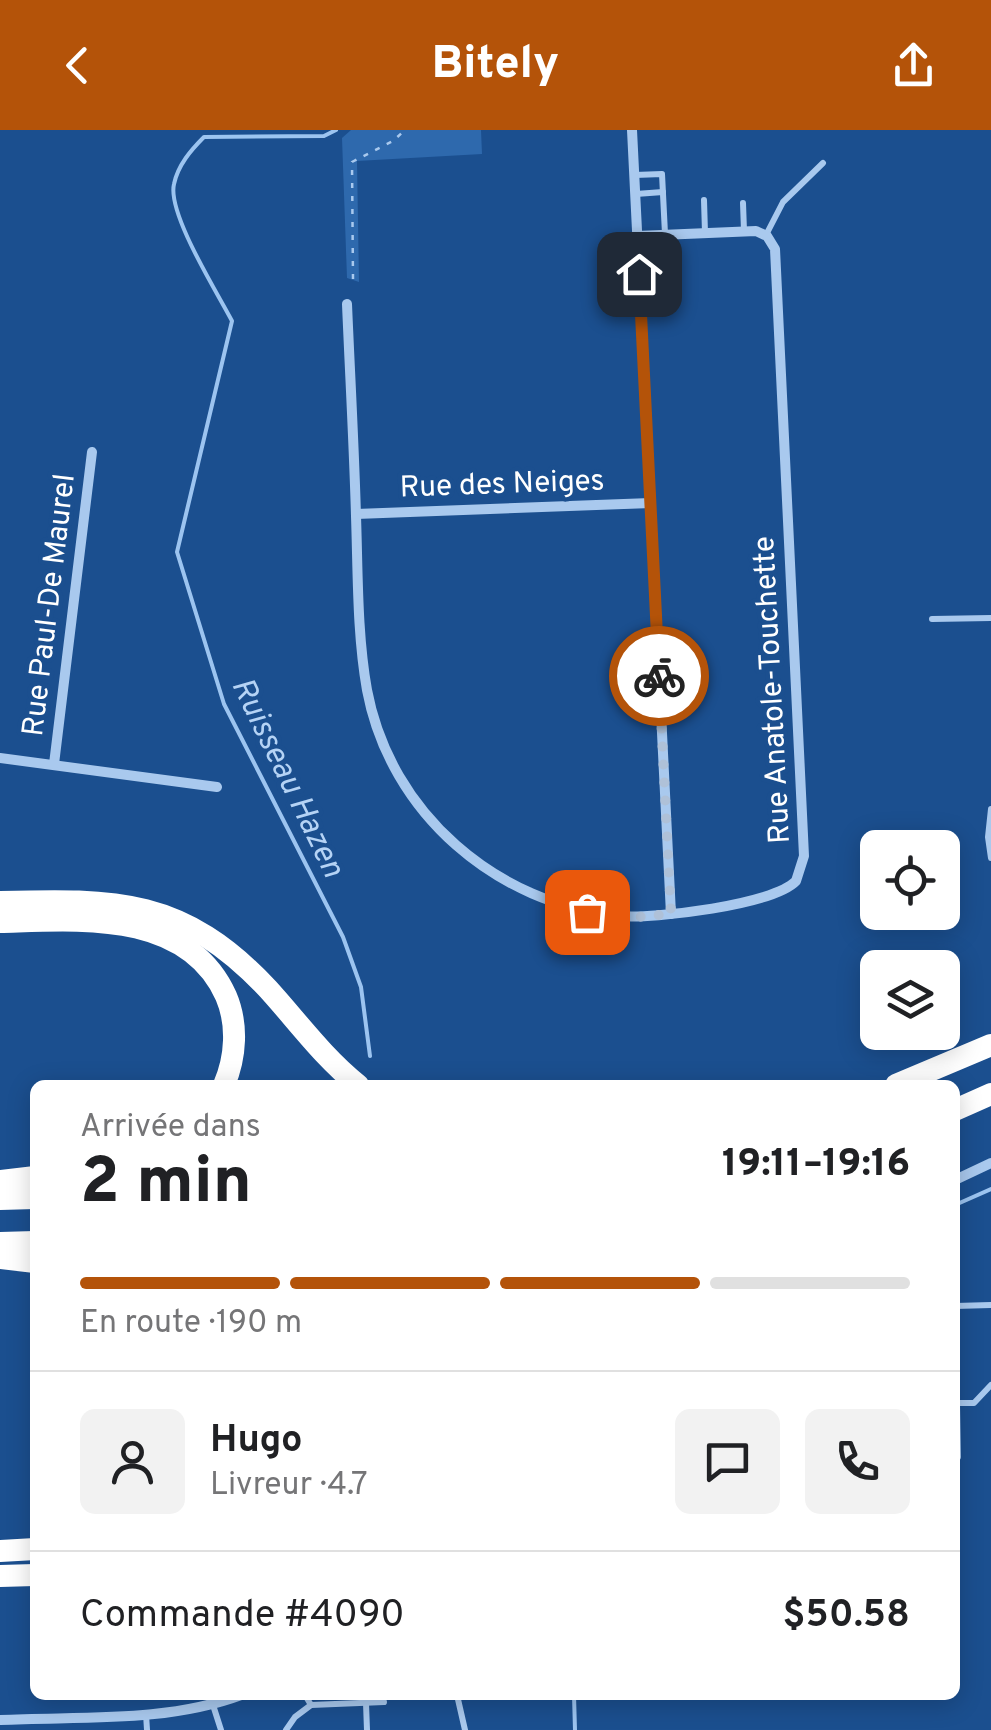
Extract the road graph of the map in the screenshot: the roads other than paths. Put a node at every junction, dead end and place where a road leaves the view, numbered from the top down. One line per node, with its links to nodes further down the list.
1 (632, 130): 3 (street)
2 (823, 163): 11 (lane)
3 (634, 175): 4 (lane); 5 (street)
4 (663, 192): 5 (lane); 10 (lane)
5 (635, 194): 12 (street)
6 (704, 200): 9 (lane)
7 (743, 203): 8 (lane)
8 (744, 232): 9 (street); 11 (street)
9 (705, 233): 10 (street)
10 (665, 235): 12 (street)
11 (766, 235): 25 (street, Rue Anatole-Touchette)
12 (637, 236): 15 (street)
13 (346, 304): 16 (street, Rue Anatole-Touchette)
14 (92, 452): 20 (street, Rue Paul-De Maurel)
15 (650, 502): 16 (street, Rue des Neiges); 25 (street)
16 (356, 514): 25 (street, Rue Anatole-Touchette)
17 (991, 618): 18 (lane)
18 (932, 619)
19 (0, 758): 20 (street)
20 (54, 764): 21 (street)
21 (218, 787)
22 (991, 809): 23 (lane)
23 (991, 858)
24 (0, 902): 29 (highway)
25 (671, 914)
26 (0, 922): 28 (highway)
27 (991, 1045): 30 (highway)
28 (225, 1080)
29 (353, 1080)
30 (908, 1080)
31 (991, 1094): 32 (highway)
32 (960, 1108)
33 (991, 1163): 35 (street)
34 (30, 1177): 36 (highway)
35 (960, 1178)
36 (0, 1180)
37 (30, 1198): 38 (highway)
38 (0, 1200)
39 (30, 1242): 40 (highway)
40 (0, 1243)
41 (0, 1258): 42 (highway)
42 (30, 1261)
43 (991, 1305): 44 (lane)
44 (960, 1306)
45 (991, 1386): 46 (lane)
46 (960, 1403)
47 (30, 1550): 48 (highway)
48 (0, 1551)
49 (30, 1575): 50 (highway)
50 (0, 1576)
51 (227, 1700): 56 (street)
52 (307, 1700): 57 (lane)
53 (458, 1700): 66 (lane)
54 (384, 1702): 55 (lane)
55 (366, 1703): 57 (lane); 65 (lane)
56 (213, 1705): 58 (street); 63 (lane)
57 (311, 1706): 64 (lane)
58 (146, 1713): 59 (street); 62 (lane)
59 (96, 1716): 60 (street); 61 (street)
60 (0, 1720)
61 (97, 1730)
62 (147, 1730)
63 (221, 1730)
64 (286, 1730)
65 (367, 1730)
66 (465, 1730)

